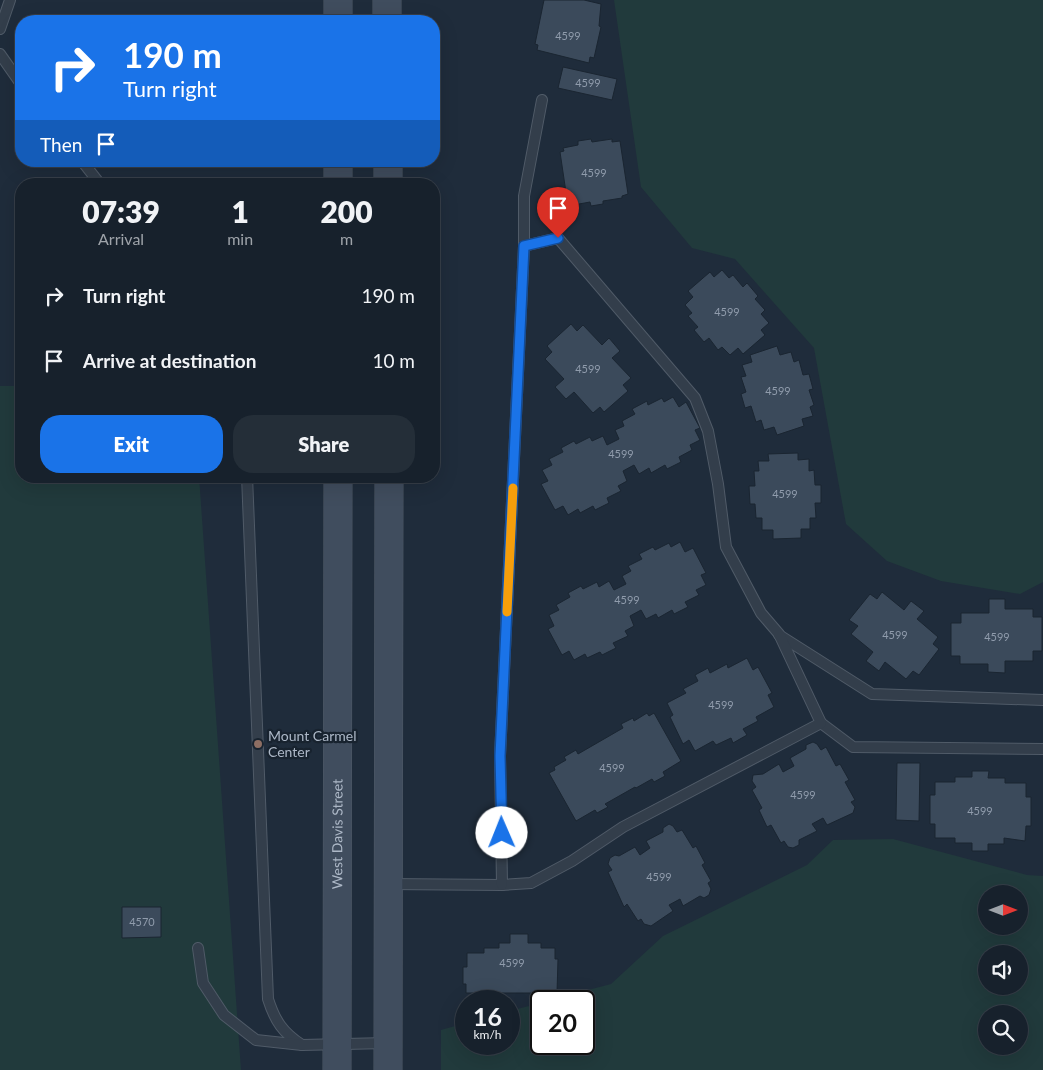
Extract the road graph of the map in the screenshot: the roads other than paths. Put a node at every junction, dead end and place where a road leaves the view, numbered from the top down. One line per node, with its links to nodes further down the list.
1 (10, 0): 6 (lane)
2 (338, 0): 4 (main road)
3 (387, 0): 5 (main road)
4 (338, 15)
5 (387, 15)
6 (0, 29)
7 (0, 54): 8 (lane)
8 (15, 75)
9 (542, 100): 12 (lane)
10 (87, 167): 11 (lane)
11 (95, 178)
12 (524, 246): 16 (lane); 21 (lane)
13 (247, 483): 24 (lane)
14 (338, 483): 25 (main road, West Davis Street)
15 (389, 483): 20 (main road)
16 (779, 634): 17 (lane); 18 (lane)
17 (1043, 700)
18 (821, 723): 19 (lane); 21 (lane)
19 (1043, 749)
20 (388, 884): 21 (lane); 23 (main road)
21 (502, 885)
22 (198, 948): 24 (lane)
23 (388, 1043): 25 (lane); 26 (main road)
24 (302, 1045): 25 (lane)
25 (337, 1057)
26 (388, 1070)

